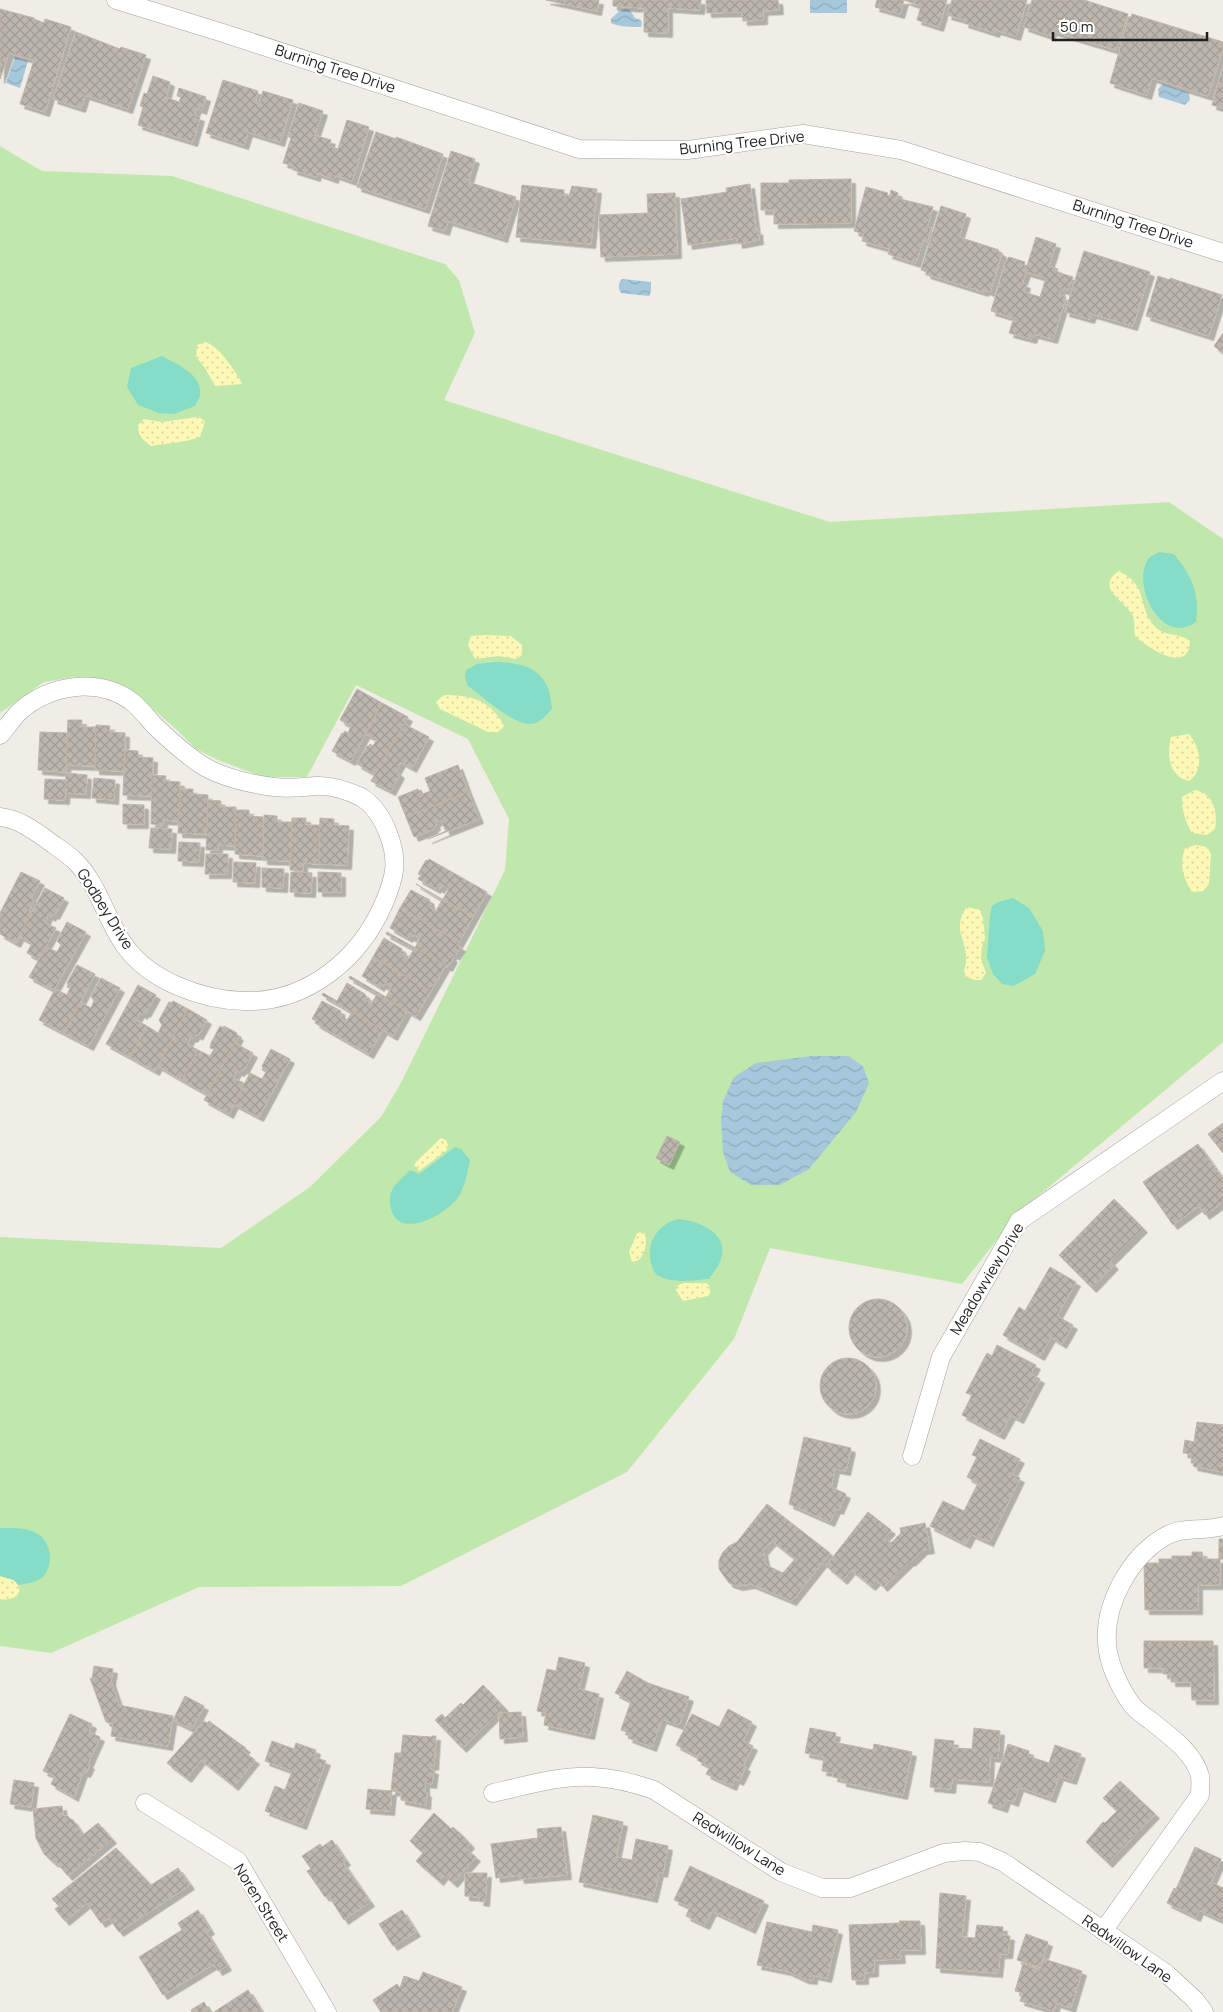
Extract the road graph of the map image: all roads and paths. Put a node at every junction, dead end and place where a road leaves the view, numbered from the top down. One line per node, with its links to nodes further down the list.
1 (116, 0): 2 (street, Burning Tree Drive)
2 (1223, 253)
3 (0, 735): 4 (street, Godbey Drive)
4 (2, 813)
5 (1223, 1081): 6 (street, Meadowview Drive)
6 (912, 1456)
7 (1223, 1526): 10 (street)
8 (493, 1793): 10 (street, Redwillow Lane)
9 (144, 1803): 11 (street, Noren Street)
10 (1103, 1931): 12 (street, Redwillow Lane)
11 (327, 2012)
12 (1204, 2012)

